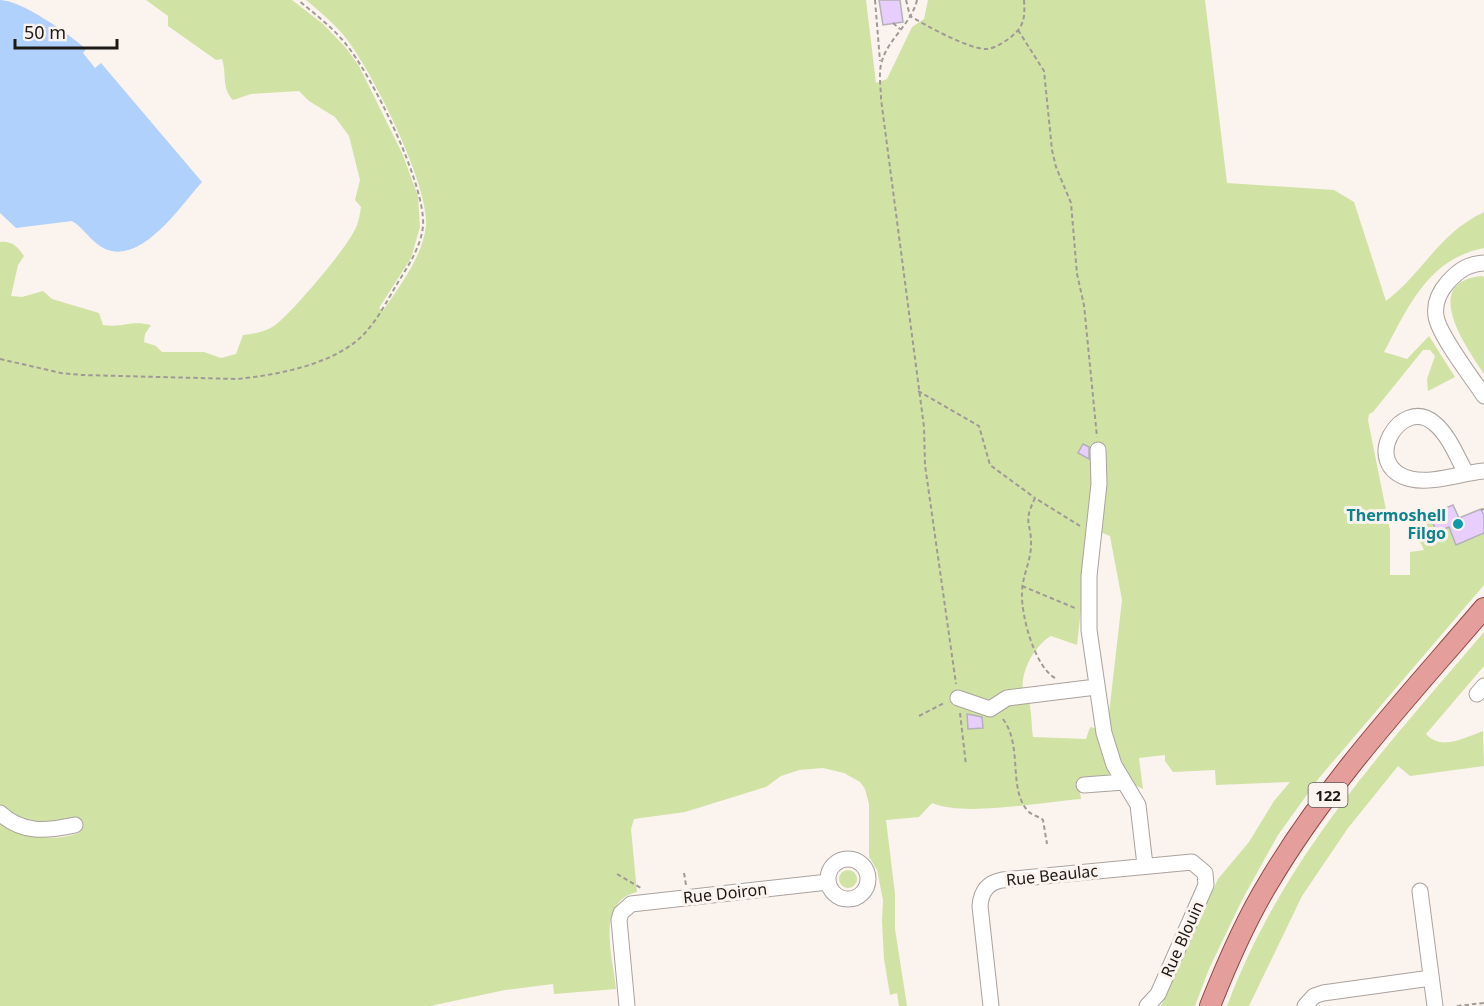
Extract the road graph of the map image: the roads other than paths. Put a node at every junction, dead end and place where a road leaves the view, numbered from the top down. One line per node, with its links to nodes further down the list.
1 (1484, 263): 2 (street)
2 (1484, 396)
3 (1098, 450): 7 (street)
4 (1484, 471): 5 (street)
5 (1466, 473): 5 (street)
6 (1484, 608): 21 (main road, 122)
7 (1096, 687): 8 (street); 9 (street)
8 (958, 698)
9 (1124, 782): 10 (street); 13 (street)
10 (1084, 785)
11 (0, 813): 12 (street)
12 (75, 825)
13 (1145, 865): 14 (street, Rue Beaulac); 19 (street, Rue Beaulac)
14 (1202, 868): 20 (street, Rue Blouin)
15 (828, 882): 18 (street, Rue Doiron)
16 (1420, 891): 17 (street)
17 (1431, 978): 22 (street); 23 (street)
18 (627, 1006)
19 (991, 1006)
20 (1147, 1006)
21 (1210, 1006)
22 (1305, 1006)
23 (1435, 1006)

